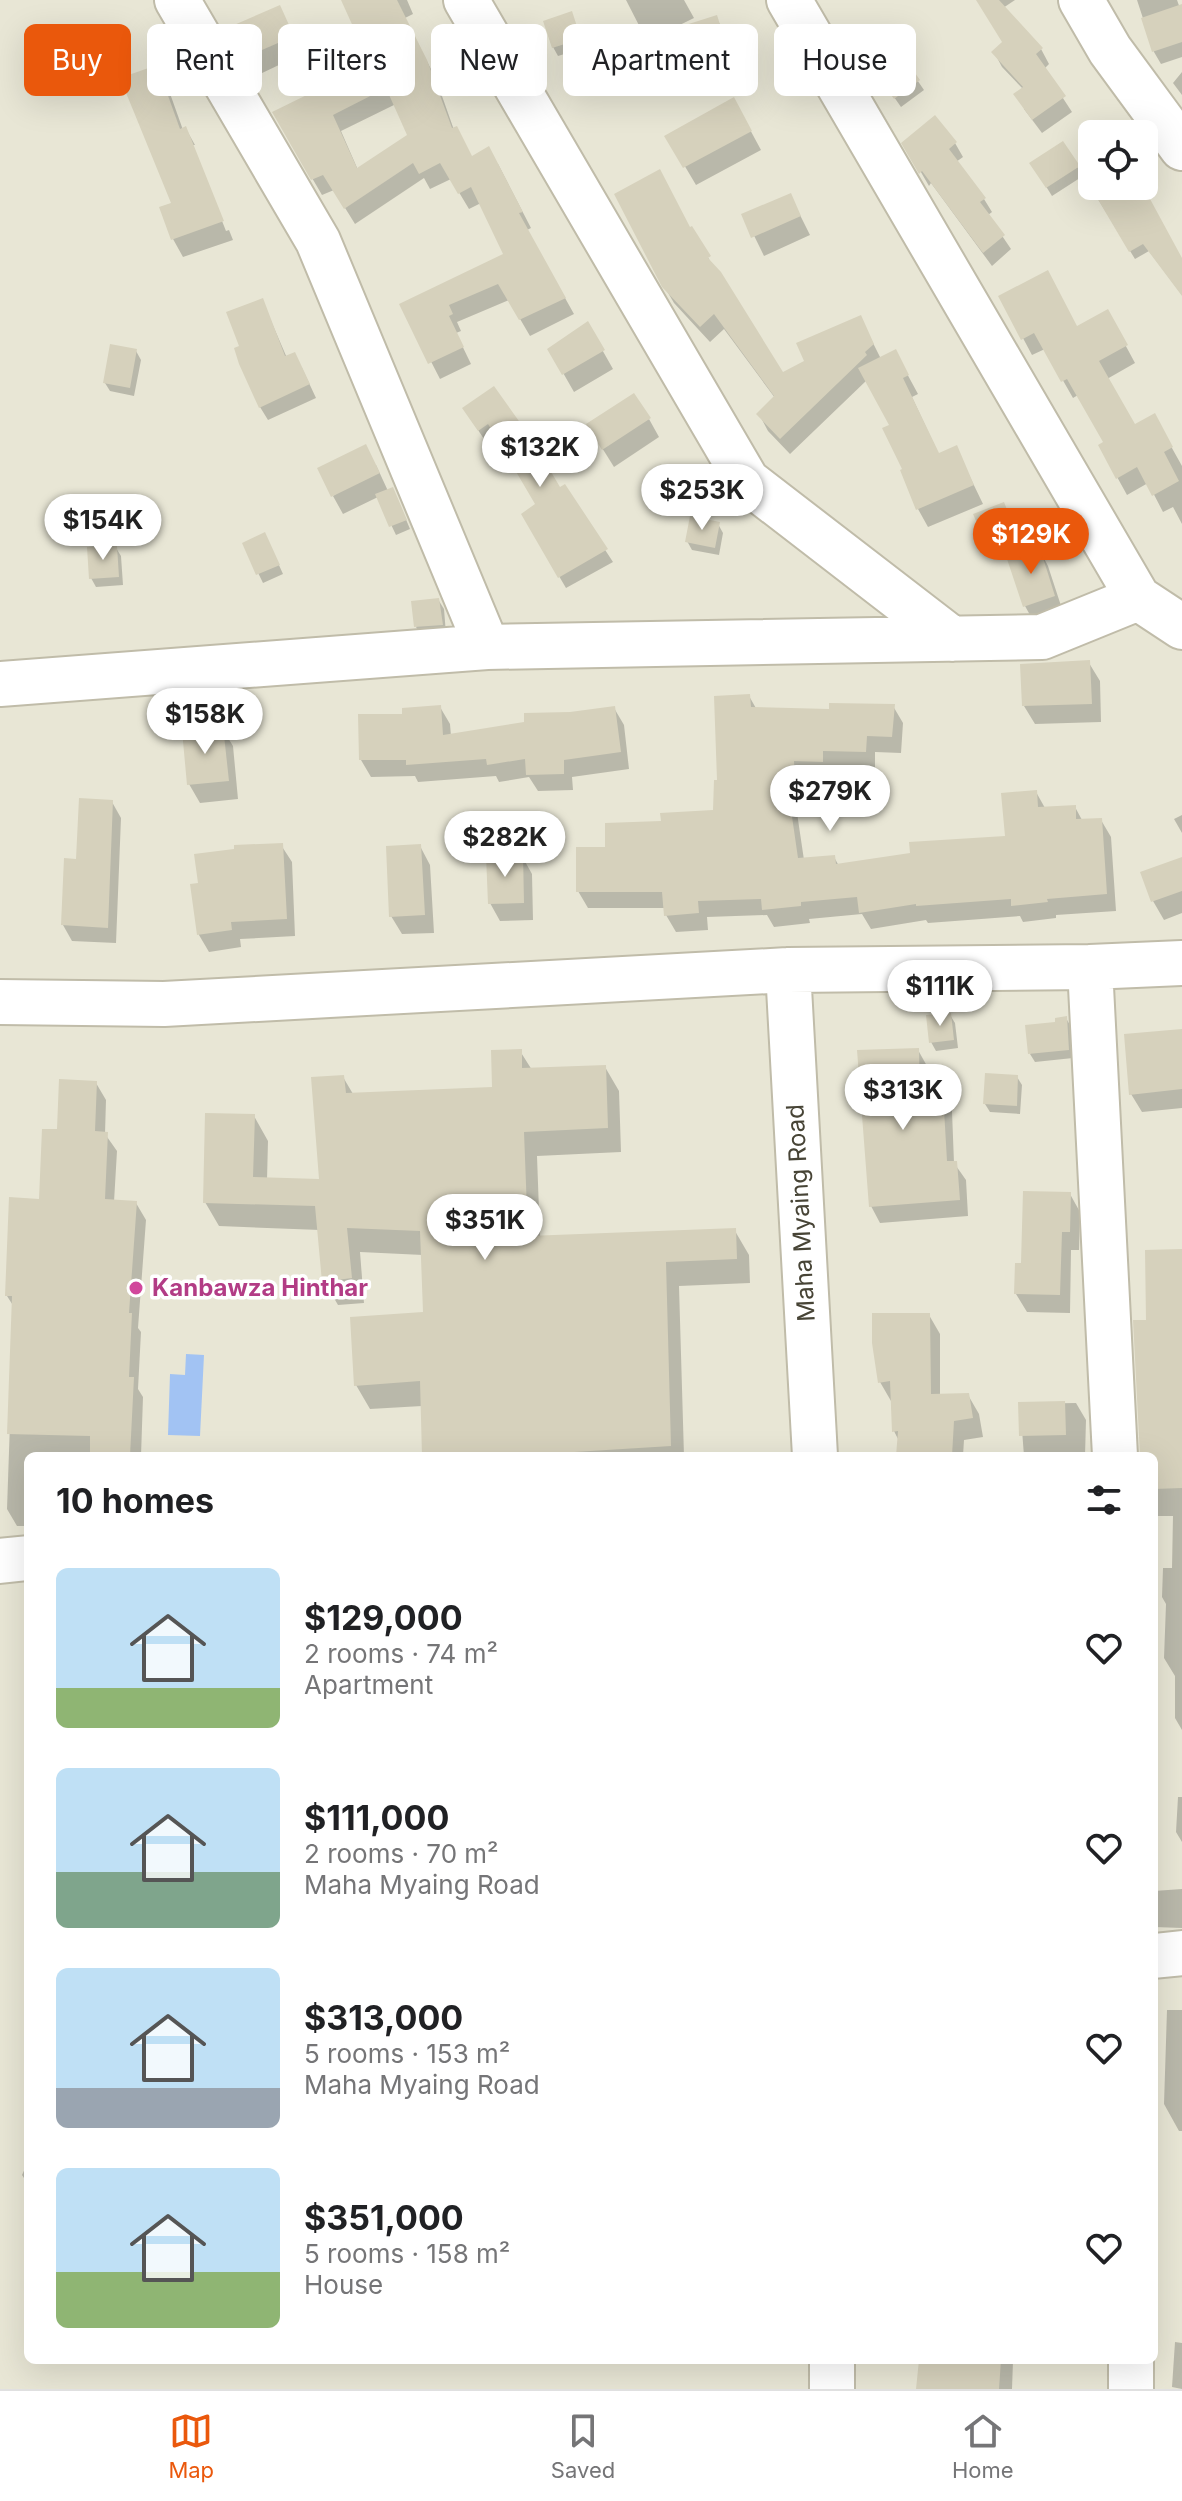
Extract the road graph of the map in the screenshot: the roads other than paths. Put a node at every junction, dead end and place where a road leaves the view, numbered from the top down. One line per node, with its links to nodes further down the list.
1 (177, 0): 9 (street)
2 (466, 0): 8 (street)
3 (789, 0): 6 (street)
4 (1081, 0): 5 (street)
5 (1182, 148)
6 (1138, 598): 7 (street); 8 (street)
7 (1182, 627)
8 (952, 639): 9 (street)
9 (487, 647): 10 (street)
10 (0, 684)
11 (1182, 963): 12 (street)
12 (1090, 967): 13 (street); 16 (street)
13 (788, 970): 14 (street); 15 (street, Maha Myaing Road)
14 (0, 1002)
15 (815, 1452)
16 (1115, 1452)
17 (24, 1558): 18 (street)
18 (0, 1561)
19 (1182, 1953): 20 (street)
20 (1158, 1956)
21 (832, 2364): 23 (street)
22 (1131, 2364): 24 (street)
23 (832, 2389)
24 (1131, 2389)

